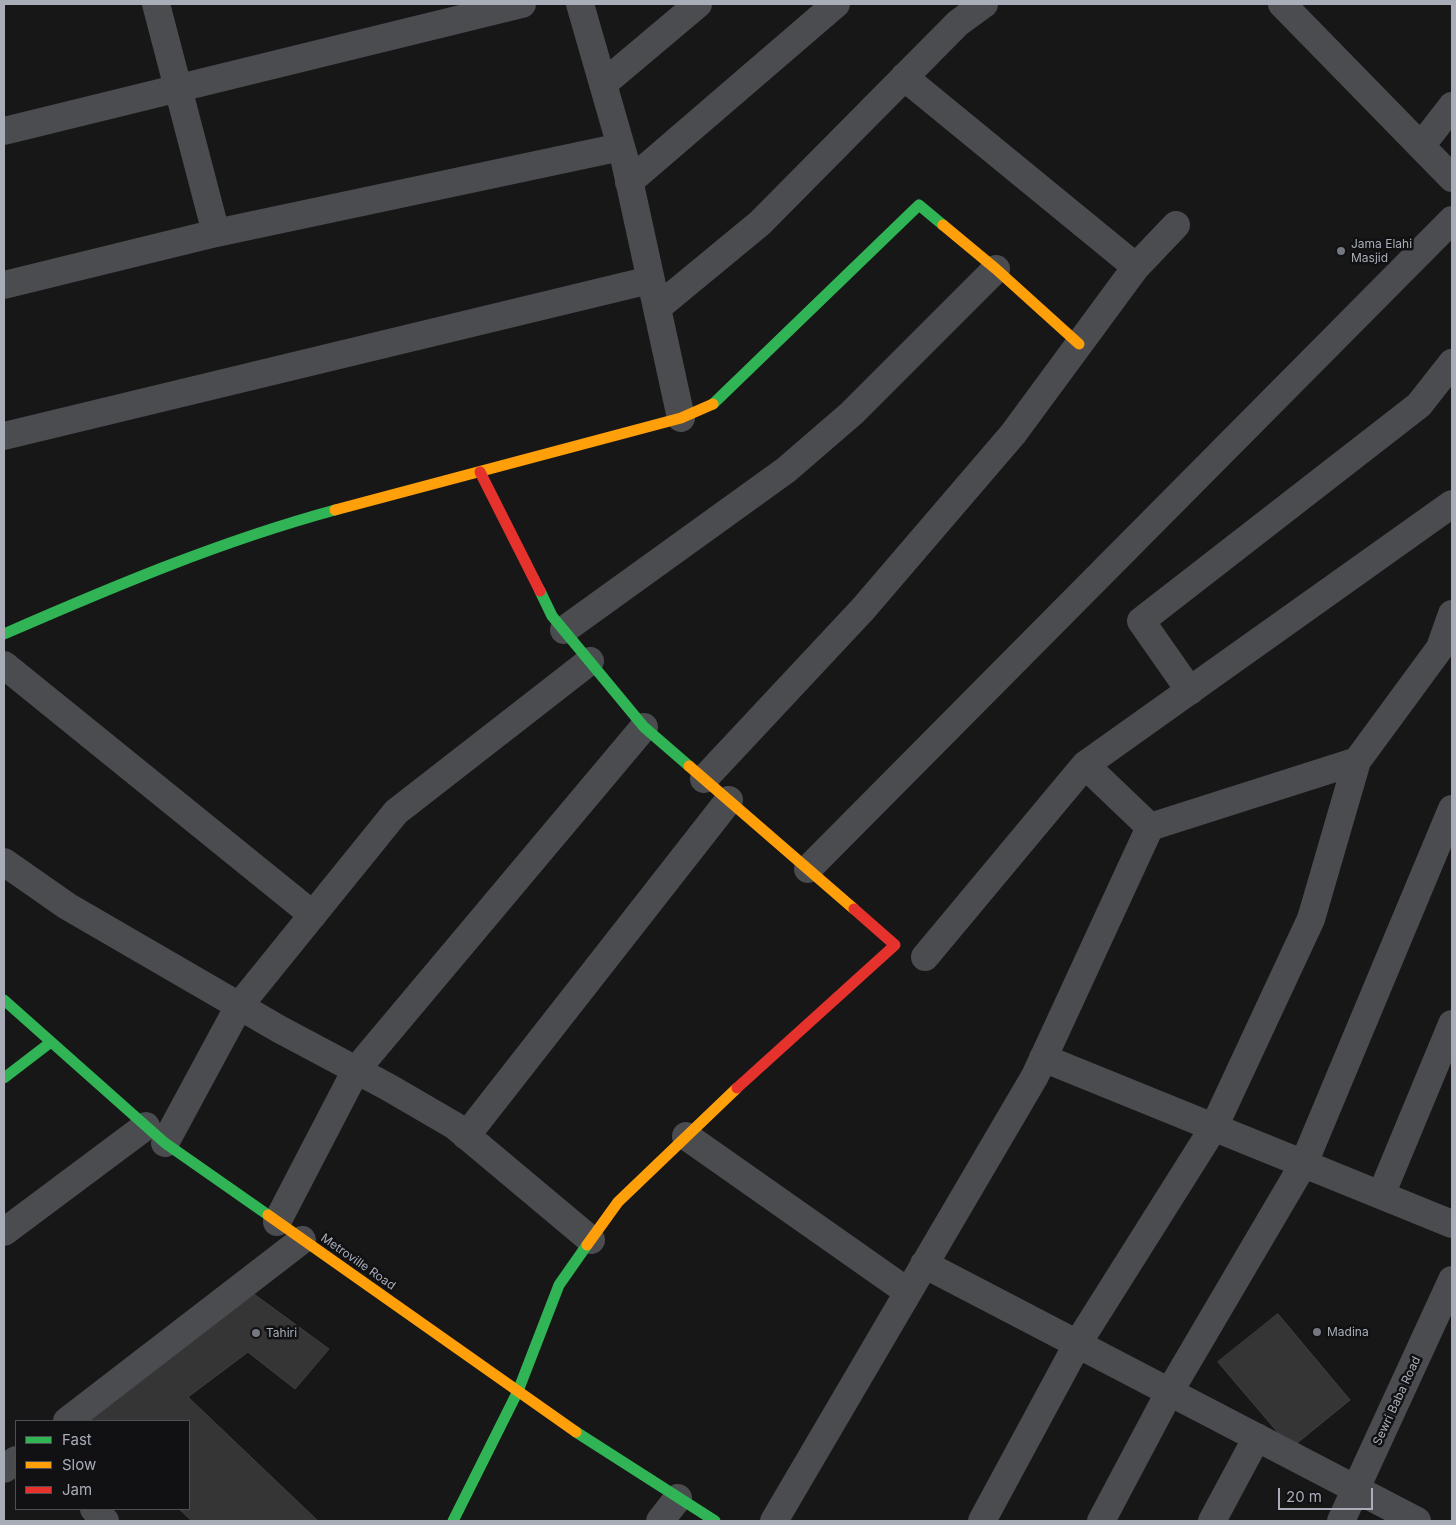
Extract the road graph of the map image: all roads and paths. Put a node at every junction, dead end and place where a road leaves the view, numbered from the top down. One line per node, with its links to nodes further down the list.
1 (156, 4): 10 (street)
2 (522, 4): 10 (street)
3 (580, 4): 9 (street)
4 (698, 4): 9 (street)
5 (836, 4): 16 (street)
6 (984, 4): 8 (street)
7 (1282, 4): 13 (street)
8 (904, 77): 20 (street); 24 (street)
9 (603, 84): 14 (street)
10 (178, 88): 12 (street); 19 (street)
11 (1452, 106): 13 (street)
12 (4, 131)
13 (1421, 146): 15 (street)
14 (621, 147): 16 (street); 19 (street)
15 (1452, 178)
16 (629, 182): 22 (street)
17 (1452, 220): 45 (street)
18 (1176, 225): 20 (street)
19 (216, 233): 23 (street)
20 (1136, 266): 25 (street)
21 (996, 269): 25 (street); 27 (street); 32 (street)
22 (650, 280): 24 (street); 28 (street)
23 (4, 285)
24 (657, 308): 27 (street)
25 (1079, 344): 40 (street)
26 (1452, 363): 36 (street)
27 (681, 418): 29 (street)
28 (4, 436)
29 (480, 472): 32 (street); 33 (street)
30 (1452, 504): 36 (street)
31 (1452, 614): 38 (street)
32 (564, 630): 34 (street)
33 (4, 634)
34 (590, 661): 37 (street); 46 (street)
35 (4, 665): 46 (street)
36 (1190, 691): 39 (street)
37 (644, 727): 40 (street); 53 (street)
38 (1357, 761): 43 (street); 55 (street)
39 (1085, 765): 43 (street); 47 (street)
40 (704, 779): 41 (street)
41 (729, 800): 45 (street); 57 (street)
42 (1452, 809): 59 (street)
43 (1150, 827): 52 (street)
44 (4, 862): 49 (street)
45 (808, 869): 58 (street)
46 (313, 915): 49 (street)
47 (925, 957)
48 (4, 1000): 51 (street, Metroville Road)
49 (239, 1006): 53 (street); 56 (street)
50 (1452, 1024): 60 (street)
51 (51, 1042): 54 (street); 56 (street, Metroville Road)
52 (1043, 1058): 55 (street); 66 (street)
53 (356, 1070): 57 (street); 61 (street)
54 (4, 1078)
55 (1214, 1127): 59 (street); 69 (street)
56 (156, 1135): 61 (street, Metroville Road); 63 (street)
57 (466, 1136): 65 (street)
58 (686, 1136): 65 (street); 68 (street)
59 (1304, 1163): 60 (street); 71 (street)
60 (1381, 1195): 62 (street)
61 (277, 1222): 64 (street, Metroville Road)
62 (1452, 1224)
63 (4, 1232)
64 (302, 1240): 70 (street, Metroville Road); 72 (street)
65 (591, 1240): 70 (street)
66 (924, 1264): 68 (street); 69 (street)
67 (1452, 1280): 76 (street, Sewri Baba Road)
68 (908, 1292): 83 (street)
69 (1078, 1343): 71 (street); 84 (street)
70 (518, 1391): 77 (street, Metroville Road); 80 (street)
71 (1170, 1391): 73 (street); 85 (street)
72 (68, 1420)
73 (1258, 1437): 76 (street); 86 (street)
74 (15, 1461): 75 (street)
75 (4, 1469)
76 (1356, 1489): 87 (street, Sewri Baba Road); 88 (street)
77 (678, 1498): 81 (street); 82 (street, Metroville Road)
78 (95, 1510): 79 (street)
79 (105, 1521)
80 (453, 1521)
81 (660, 1521)
82 (715, 1521)
83 (774, 1521)
84 (982, 1521)
85 (1100, 1521)
86 (1212, 1521)
87 (1341, 1521)
88 (1417, 1521)

